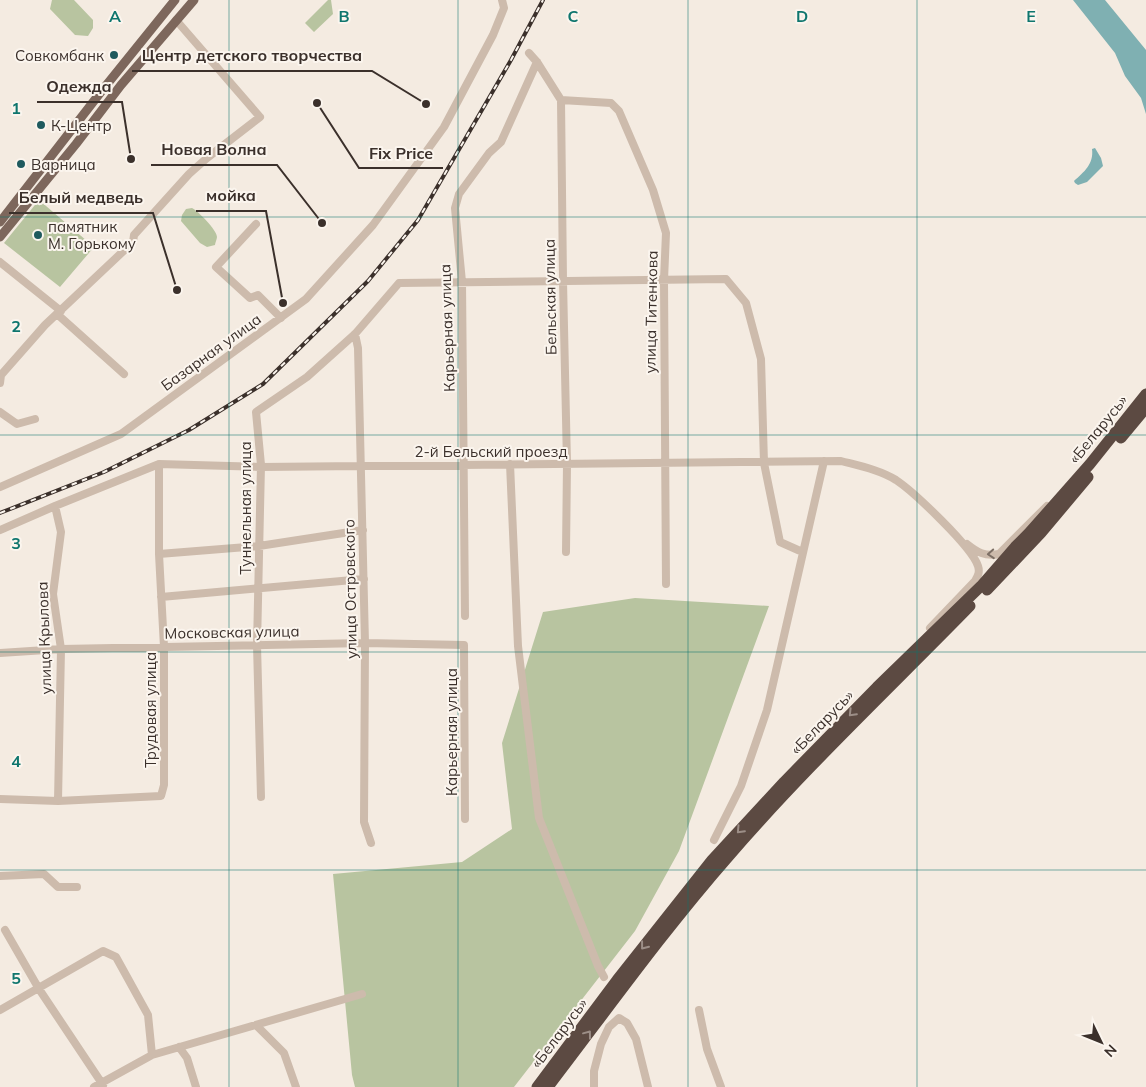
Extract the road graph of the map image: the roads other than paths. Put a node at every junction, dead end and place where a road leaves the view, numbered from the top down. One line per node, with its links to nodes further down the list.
1 (175, 0): 9 (main road)
2 (194, 0): 4 (main road)
3 (502, 0): 16 (street, Базарная улица)
4 (176, 20): 9 (main road); 15 (street)
5 (529, 53): 6 (street)
6 (537, 62): 7 (street); 14 (street, Карьерная улица)
7 (561, 100): 12 (street, улица Титенкова); 13 (street, Бельская улица)
8 (256, 224): 16 (street)
9 (2, 225): 10 (main road)
10 (0, 237)
11 (0, 262): 15 (street)
12 (664, 280): 13 (street); 25 (street); 26 (street, улица Титенкова)
13 (563, 281): 14 (street); 29 (street, Бельская улица)
14 (462, 282): 17 (street, Туннельная улица); 31 (street, Карьерная улица)
15 (59, 313): 18 (street); 19 (street)
16 (281, 318): 34 (street, Базарная улица)
17 (356, 334): 32 (street, улица Островского); 33 (street, Туннельная улица)
18 (124, 374)
19 (0, 383)
20 (1146, 394): 30 (highway, «Беларусь»)
21 (1146, 408): 76 (highway, «Беларусь», one-way to 21)
22 (0, 412): 23 (street)
23 (35, 419)
24 (824, 461): 25 (street, 2-й Бельский проезд); 38 (street, 2-й Бельский проезд); 59 (street)
25 (764, 462): 26 (street, 2-й Бельский проезд); 40 (street)
26 (664, 463): 29 (street, 2-й Бельский проезд); 44 (street, улица Титенкова)
27 (159, 464): 33 (street, 2-й Бельский проезд); 35 (street); 42 (street, Трудовая улица)
28 (510, 464): 29 (street, 2-й Бельский проезд); 31 (street, 2-й Бельский проезд); 64 (street)
29 (567, 464): 41 (street, Бельская улица)
30 (1090, 464): 38 (street, one-way to 38); 54 (highway, «Беларусь»)
31 (464, 465): 32 (street, 2-й Бельский проезд); 47 (street, Карьерная улица)
32 (361, 466): 33 (street, 2-й Бельский проезд); 37 (street, улица Островского)
33 (261, 467): 39 (street, Туннельная улица)
34 (0, 487)
35 (55, 506): 36 (street); 52 (street, улица Крылова)
36 (0, 530)
37 (363, 530): 39 (street); 43 (street, улица Островского)
38 (955, 535): 54 (street)
39 (259, 546): 42 (street); 45 (street, Туннельная улица)
40 (798, 550)
41 (566, 552)
42 (158, 554): 46 (street, Трудовая улица)
43 (364, 579): 45 (street); 48 (street, улица Островского)
44 (666, 584)
45 (258, 589): 46 (street); 49 (street, Туннельная улица)
46 (161, 598): 51 (street, Трудовая улица)
47 (465, 616)
48 (365, 643): 49 (street, Московская улица); 50 (street, Московская улица); 60 (street, улица Островского)
49 (257, 645): 51 (street, Московская улица); 55 (street, Туннельная улица)
50 (464, 645): 58 (street, Карьерная улица)
51 (164, 647): 52 (street, Московская улица); 57 (street, Трудовая улица)
52 (61, 649): 53 (street, Московская улица); 57 (street, улица Крылова)
53 (0, 653)
54 (876, 687): 75 (highway, «Беларусь», one-way to 75)
55 (261, 797)
56 (0, 799): 57 (street, Трудовая улица)
57 (58, 801)
58 (465, 819)
59 (714, 840)
60 (371, 843)
61 (0, 876): 62 (street)
62 (77, 887)
63 (5, 930): 65 (street)
64 (604, 976)
65 (39, 989): 67 (street); 71 (street); 72 (street)
66 (362, 994): 69 (street)
67 (0, 1010)
68 (699, 1010): 79 (street)
69 (256, 1025): 70 (street); 74 (street)
70 (179, 1047): 71 (street); 73 (street)
71 (152, 1055): 72 (street)
72 (100, 1086)
73 (196, 1087)
74 (296, 1087)
75 (537, 1087)
76 (548, 1087)
77 (594, 1087): 78 (street)
78 (648, 1087)
79 (721, 1087)

